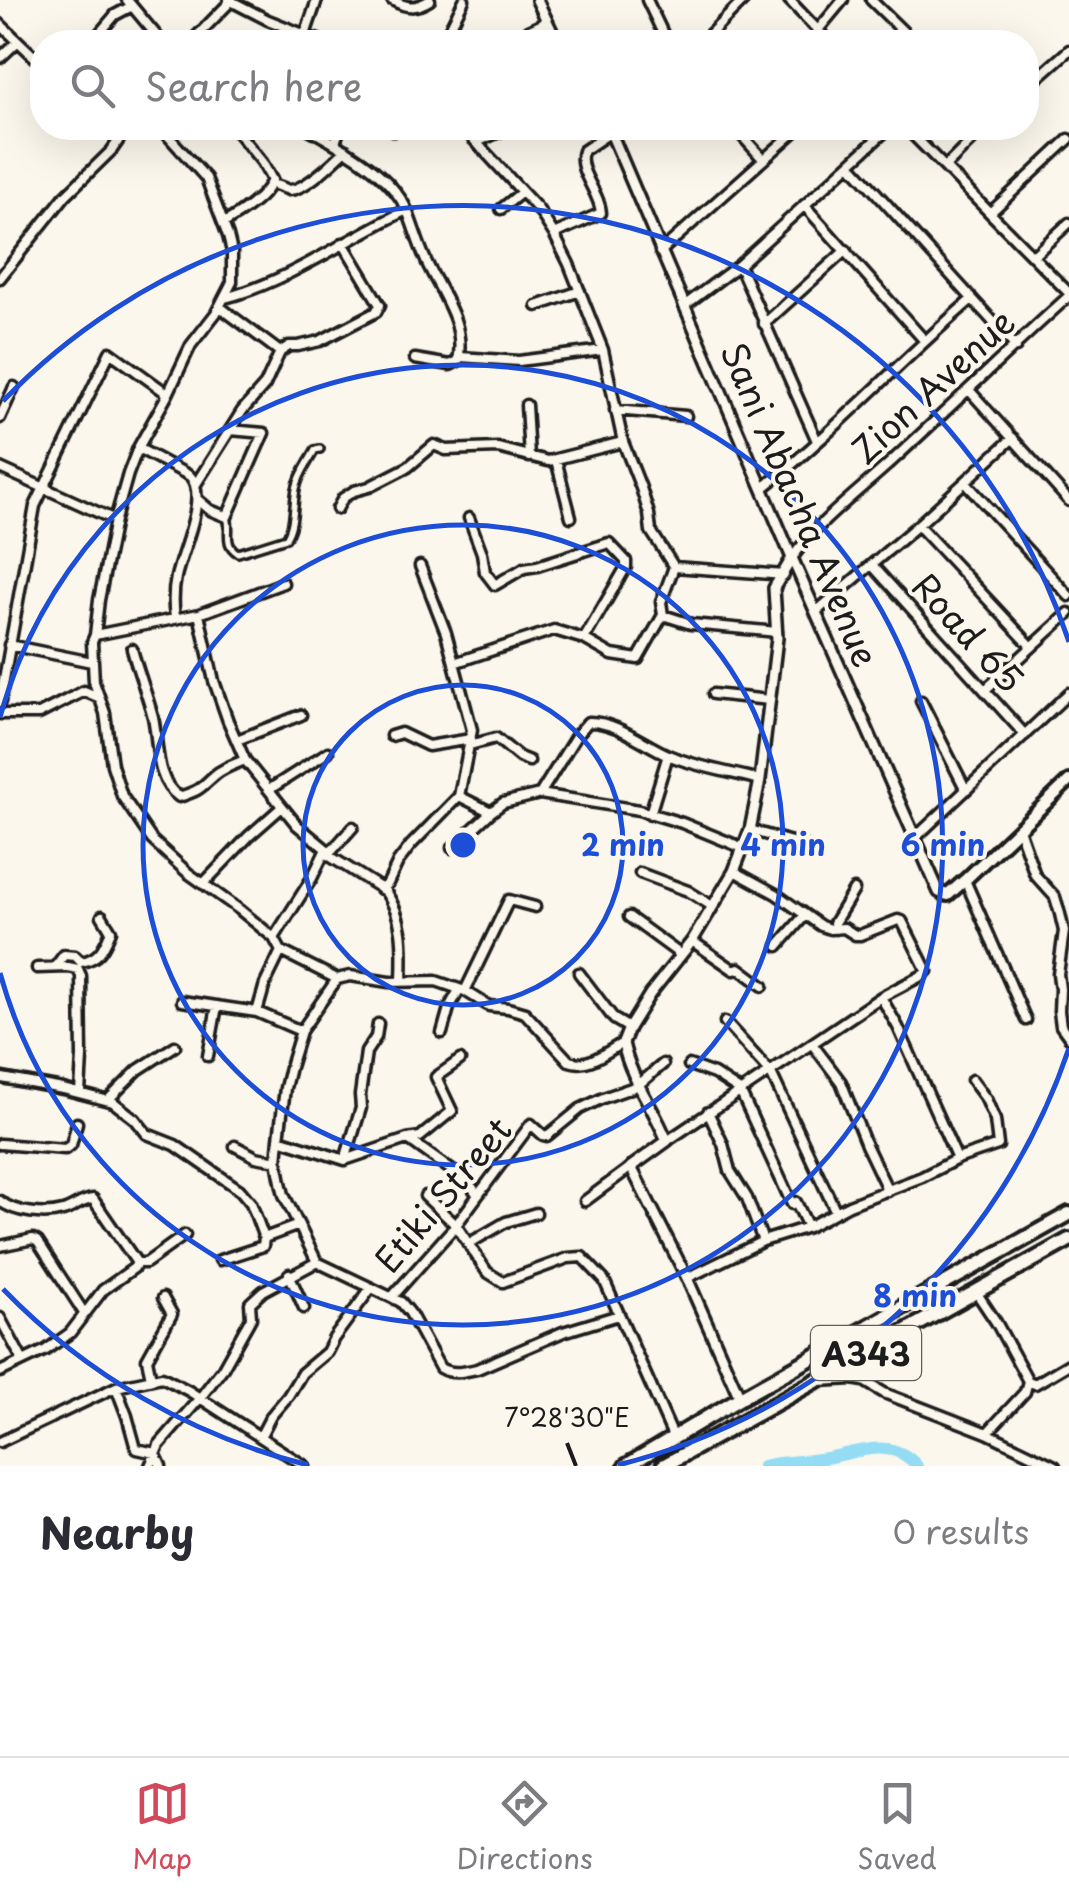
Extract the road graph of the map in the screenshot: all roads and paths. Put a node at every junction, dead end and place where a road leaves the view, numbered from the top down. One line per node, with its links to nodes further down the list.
1 (231, 0): 17 (street); 18 (street)
2 (317, 0): 19 (street)
3 (392, 0): 4 (street)
4 (430, 0)
5 (464, 0): 20 (street)
6 (538, 0): 13 (street)
7 (647, 0): 23 (street)
8 (744, 0): 24 (street)
9 (788, 0): 25 (street)
10 (843, 0): 25 (street)
11 (871, 0): 26 (street)
12 (129, 3): 15 (street); 16 (street)
13 (547, 22): 21 (street); 22 (street)
14 (0, 24): 27 (street)
15 (102, 30)
16 (152, 30)
17 (202, 30)
18 (293, 30)
19 (308, 30)
20 (448, 30)
21 (530, 30)
22 (551, 30)
23 (662, 30)
24 (714, 30)
25 (818, 30)
26 (902, 30)
27 (17, 42): 29 (street); 30 (street)
28 (1069, 50): 31 (street)
29 (30, 53)
30 (0, 58)
31 (1039, 77)
32 (1069, 139): 57 (street)
33 (119, 140): 66 (street)
34 (172, 140): 58 (street)
35 (243, 140): 52 (street)
36 (329, 140): 47 (street)
37 (336, 140): 47 (street)
38 (481, 140): 46 (street)
39 (597, 140): 60 (street)
40 (615, 140): 63 (street, Sani Abacha Avenue)
41 (746, 140): 49 (street)
42 (785, 140): 49 (street)
43 (876, 140): 50 (street)
44 (919, 140): 51 (street)
45 (972, 140): 51 (street)
46 (477, 142): 53 (street)
47 (335, 143): 48 (street)
48 (346, 150): 52 (street); 56 (street)
49 (763, 159): 63 (street)
50 (850, 164): 54 (street); 71 (street)
51 (946, 166): 57 (street)
52 (271, 184): 58 (street)
53 (522, 192): 55 (street); 60 (street)
54 (804, 205): 62 (street); 65 (street)
55 (501, 209)
56 (407, 210): 61 (street); 80 (street)
57 (991, 212): 64 (street)
58 (224, 223): 67 (street)
59 (1069, 223): 64 (street)
60 (554, 234): 68 (street)
61 (343, 244): 69 (street); 79 (street)
62 (846, 250): 75 (street); 76 (street)
63 (660, 252): 74 (street, Sani Abacha Avenue)
64 (1033, 256): 70 (street)
65 (738, 265): 74 (street); 75 (street)
66 (0, 278)
67 (232, 282): 69 (street); 72 (street)
68 (580, 291): 73 (street); 78 (street)
69 (250, 292): 72 (street)
70 (1069, 294): 77 (street, Zion Avenue)
71 (972, 299): 76 (street); 77 (street)
72 (222, 303): 79 (street); 84 (street)
73 (537, 306)
74 (684, 306): 100 (street, Sani Abacha Avenue)
75 (764, 324): 91 (street)
76 (924, 340): 91 (street)
77 (1016, 346): 83 (street, Zion Avenue)
78 (603, 350): 80 (street); 86 (street)
79 (280, 352): 89 (street)
80 (460, 358): 81 (street)
81 (416, 360)
82 (14, 387): 88 (street)
83 (969, 390): 90 (street); 110 (street, Zion Avenue)
84 (168, 394): 93 (street); 101 (street)
85 (526, 404): 95 (street)
86 (615, 410): 87 (street); 92 (street)
87 (686, 416)
88 (0, 418)
89 (230, 430): 99 (street); 105 (street)
90 (1013, 438): 98 (street); 103 (street)
91 (817, 441): 100 (street)
92 (623, 442): 96 (street); 113 (street)
93 (138, 448): 99 (street); 108 (street)
94 (320, 449): 105 (street)
95 (529, 457): 96 (street); 104 (street)
96 (556, 460): 106 (street)
97 (0, 468): 101 (street)
98 (965, 482): 109 (street); 116 (street)
99 (196, 484): 102 (street)
100 (763, 488): 110 (street, Sani Abacha Avenue)
101 (44, 490): 108 (street); 125 (street)
102 (197, 499): 105 (street); 121 (street)
103 (1069, 500)
104 (337, 509)
105 (228, 516)
106 (571, 517)
107 (469, 518): 124 (street)
108 (115, 520): 123 (street)
109 (918, 525): 111 (street); 126 (street)
110 (792, 558): 114 (street); 117 (street, Sani Abacha Avenue)
111 (872, 565): 117 (street); 130 (street, Road 65)
112 (420, 566): 129 (street)
113 (674, 567): 114 (street); 120 (street)
114 (784, 574): 122 (street)
115 (283, 584): 119 (street)
116 (1069, 596)
117 (817, 612): 159 (street, Sani Abacha Avenue)
118 (1069, 613): 126 (street)
119 (199, 614): 121 (street); 141 (street)
120 (664, 614): 122 (street); 124 (street)
121 (175, 618): 123 (street)
122 (776, 632): 134 (street)
123 (95, 634): 128 (street)
124 (584, 639): 129 (street)
125 (9, 645): 128 (street); 136 (street)
126 (1032, 647): 130 (street)
127 (132, 649): 145 (street)
128 (92, 662): 133 (street)
129 (454, 662): 142 (street)
130 (984, 690): 140 (street, Road 65)
131 (1069, 693): 140 (street)
132 (712, 694): 134 (street)
133 (98, 697): 137 (street); 167 (street)
134 (770, 700): 147 (street)
135 (922, 700): 150 (street)
136 (0, 702)
137 (0, 714)
138 (301, 714): 141 (street)
139 (391, 736): 142 (street)
140 (1025, 736): 150 (street)
141 (237, 740): 145 (street)
142 (470, 742): 146 (street); 152 (street)
143 (328, 752): 149 (street)
144 (668, 755): 147 (street); 151 (street); 155 (street)
145 (245, 760): 149 (street)
146 (529, 761)
147 (760, 780): 157 (street)
148 (1069, 781): 158 (main road)
149 (270, 788): 153 (street)
150 (966, 790): 159 (street)
151 (540, 794): 154 (street); 155 (street)
152 (459, 796): 154 (street); 168 (street)
153 (282, 807): 163 (street); 167 (street)
154 (491, 812): 161 (street)
155 (650, 814): 162 (street)
156 (353, 827): 163 (street)
157 (750, 830): 160 (street); 162 (street)
158 (1019, 830): 166 (main road); 200 (street)
159 (915, 838): 170 (street, Sani Abacha Avenue)
160 (805, 846)
161 (452, 848)
162 (743, 848): 164 (street)
163 (327, 852): 168 (street); 178 (street)
164 (734, 870): 172 (street); 176 (street)
165 (640, 872): 172 (street)
166 (965, 880): 170 (main road); 194 (street)
167 (203, 884): 178 (street)
168 (381, 889): 187 (street)
169 (854, 890): 177 (street)
170 (944, 894)
171 (816, 905): 176 (street)
172 (712, 906): 179 (street)
173 (535, 907): 189 (street)
174 (102, 916): 183 (street)
175 (629, 916): 182 (street)
176 (806, 916): 177 (street); 180 (street)
177 (836, 929): 190 (street)
178 (274, 938): 181 (street)
179 (692, 941): 182 (street); 188 (street)
180 (778, 946)
181 (281, 951): 186 (street); 193 (street)
182 (681, 955): 197 (street)
183 (56, 967): 184 (street); 212 (street)
184 (37, 968)
185 (579, 972): 197 (street)
186 (337, 978): 187 (street); 198 (street)
187 (402, 981): 189 (street)
188 (763, 986)
189 (462, 990): 199 (street); 201 (street)
190 (881, 997): 202 (street); 222 (street)
191 (182, 1001): 192 (street)
192 (218, 1006): 193 (street); 204 (street)
193 (256, 1012): 198 (street)
194 (1026, 1020)
195 (725, 1022): 208 (street)
196 (378, 1024): 223 (street)
197 (629, 1028): 201 (street)
198 (301, 1031): 217 (street)
199 (442, 1033)
200 (1069, 1037)
201 (624, 1041): 211 (street)
202 (813, 1044): 208 (street); 226 (street)
203 (175, 1046): 214 (street)
204 (208, 1056)
205 (460, 1060): 218 (street)
206 (663, 1064): 211 (street)
207 (689, 1066): 213 (street)
208 (772, 1073): 213 (street); 231 (street)
209 (2, 1078): 212 (street)
210 (972, 1080): 222 (street)
211 (637, 1086): 219 (street); 228 (street, Etiki Street)
212 (80, 1093): 214 (street)
213 (741, 1093): 215 (street); 236 (street)
214 (108, 1100): 238 (street)
215 (708, 1112): 219 (street); 240 (street)
216 (77, 1123): 220 (street)
217 (279, 1139): 223 (street); 224 (street)
218 (407, 1139): 223 (street); 228 (street)
219 (667, 1141): 225 (street)
220 (0, 1144)
221 (235, 1146): 224 (street)
222 (957, 1158): 226 (street)
223 (346, 1160)
224 (277, 1162): 234 (street)
225 (631, 1167): 229 (street); 247 (street)
226 (888, 1191): 231 (street)
227 (425, 1196): 235 (street)
228 (478, 1196): 235 (street, Etiki Street)
229 (585, 1200)
230 (0, 1201): 245 (street)
231 (836, 1212): 236 (street)
232 (536, 1213): 241 (street)
233 (1069, 1214): 264 (highway, A343)
234 (298, 1225): 238 (street); 244 (street)
235 (456, 1225): 241 (street); 250 (street, Etiki Street)
236 (808, 1227): 240 (street)
237 (185, 1235): 245 (street)
238 (264, 1238): 243 (street)
239 (1069, 1240): 249 (highway, A343)
240 (763, 1241): 247 (street)
241 (468, 1244): 254 (street)
242 (0, 1246): 253 (street)
243 (220, 1260)
244 (317, 1262): 246 (street); 248 (street)
245 (136, 1264): 253 (street)
246 (290, 1274): 252 (street); 263 (street)
247 (686, 1278): 264 (street)
248 (370, 1288): 250 (street); 267 (street)
249 (976, 1292): 260 (highway, A343); 261 (street)
250 (392, 1297): 254 (street)
251 (163, 1298): 259 (street)
252 (304, 1308)
253 (84, 1313): 256 (street)
254 (619, 1315): 266 (street)
255 (0, 1318): 256 (street)
256 (23, 1360): 258 (street)
257 (1069, 1364): 261 (street)
258 (0, 1372)
259 (151, 1378): 262 (street); 263 (street)
260 (815, 1381): 265 (street); 274 (highway, A343)
261 (1028, 1381): 265 (street)
262 (116, 1387): 268 (street); 269 (street)
263 (200, 1398): 267 (street); 269 (street)
264 (740, 1398): 266 (highway, A343)
265 (987, 1433): 275 (street)
266 (673, 1436): 273 (highway, A343)
267 (260, 1438): 272 (street)
268 (0, 1442)
269 (154, 1454): 270 (street); 271 (street)
270 (150, 1466)
271 (161, 1466)
272 (306, 1466)
273 (626, 1466)
274 (663, 1466)
275 (1055, 1466)

